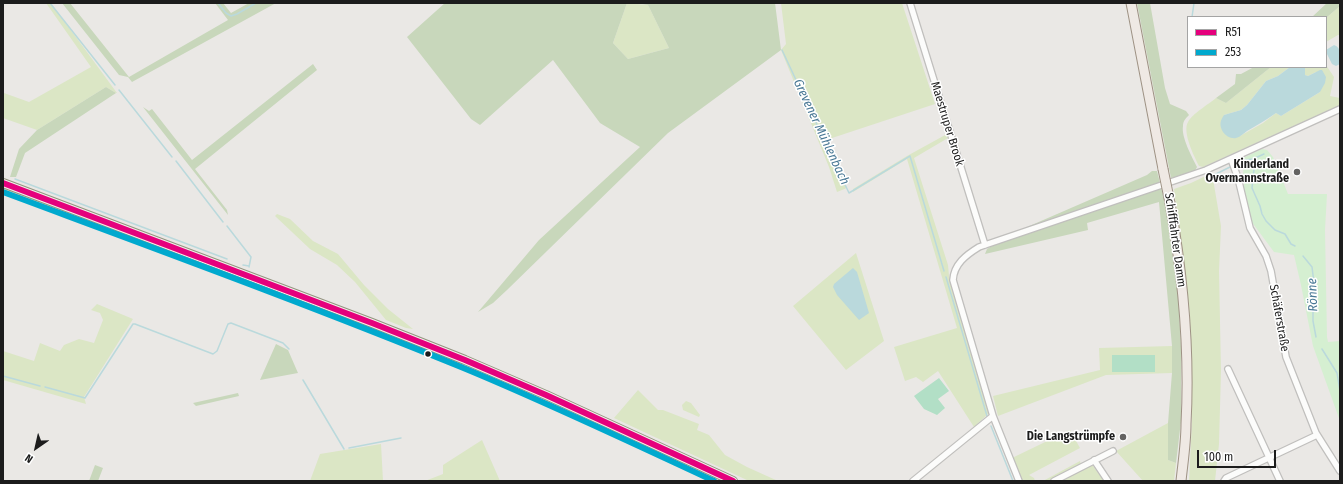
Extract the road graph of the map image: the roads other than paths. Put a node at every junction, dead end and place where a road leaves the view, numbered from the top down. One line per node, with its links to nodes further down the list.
1 (910, 3): 6 (street, Maestruper Brook)
2 (1131, 3): 19 (main road, Schifffahrter Damm, bridge)
3 (1340, 109): 4 (street)
4 (1231, 160): 6 (street); 9 (street, Schäferstraße)
5 (3, 183): 14 (main road)
6 (985, 245): 8 (street)
7 (1228, 369): 11 (street)
8 (993, 416): 15 (street); 16 (street)
9 (1317, 435): 11 (street); 13 (street, Schäferstraße)
10 (1113, 451): 12 (street)
11 (1270, 458): 20 (street); 21 (street)
12 (1094, 460): 17 (street); 18 (street)
13 (1340, 471)
14 (733, 481)
15 (912, 481)
16 (1020, 481)
17 (1054, 481)
18 (1108, 481)
19 (1181, 481)
20 (1224, 481)
21 (1280, 481)

